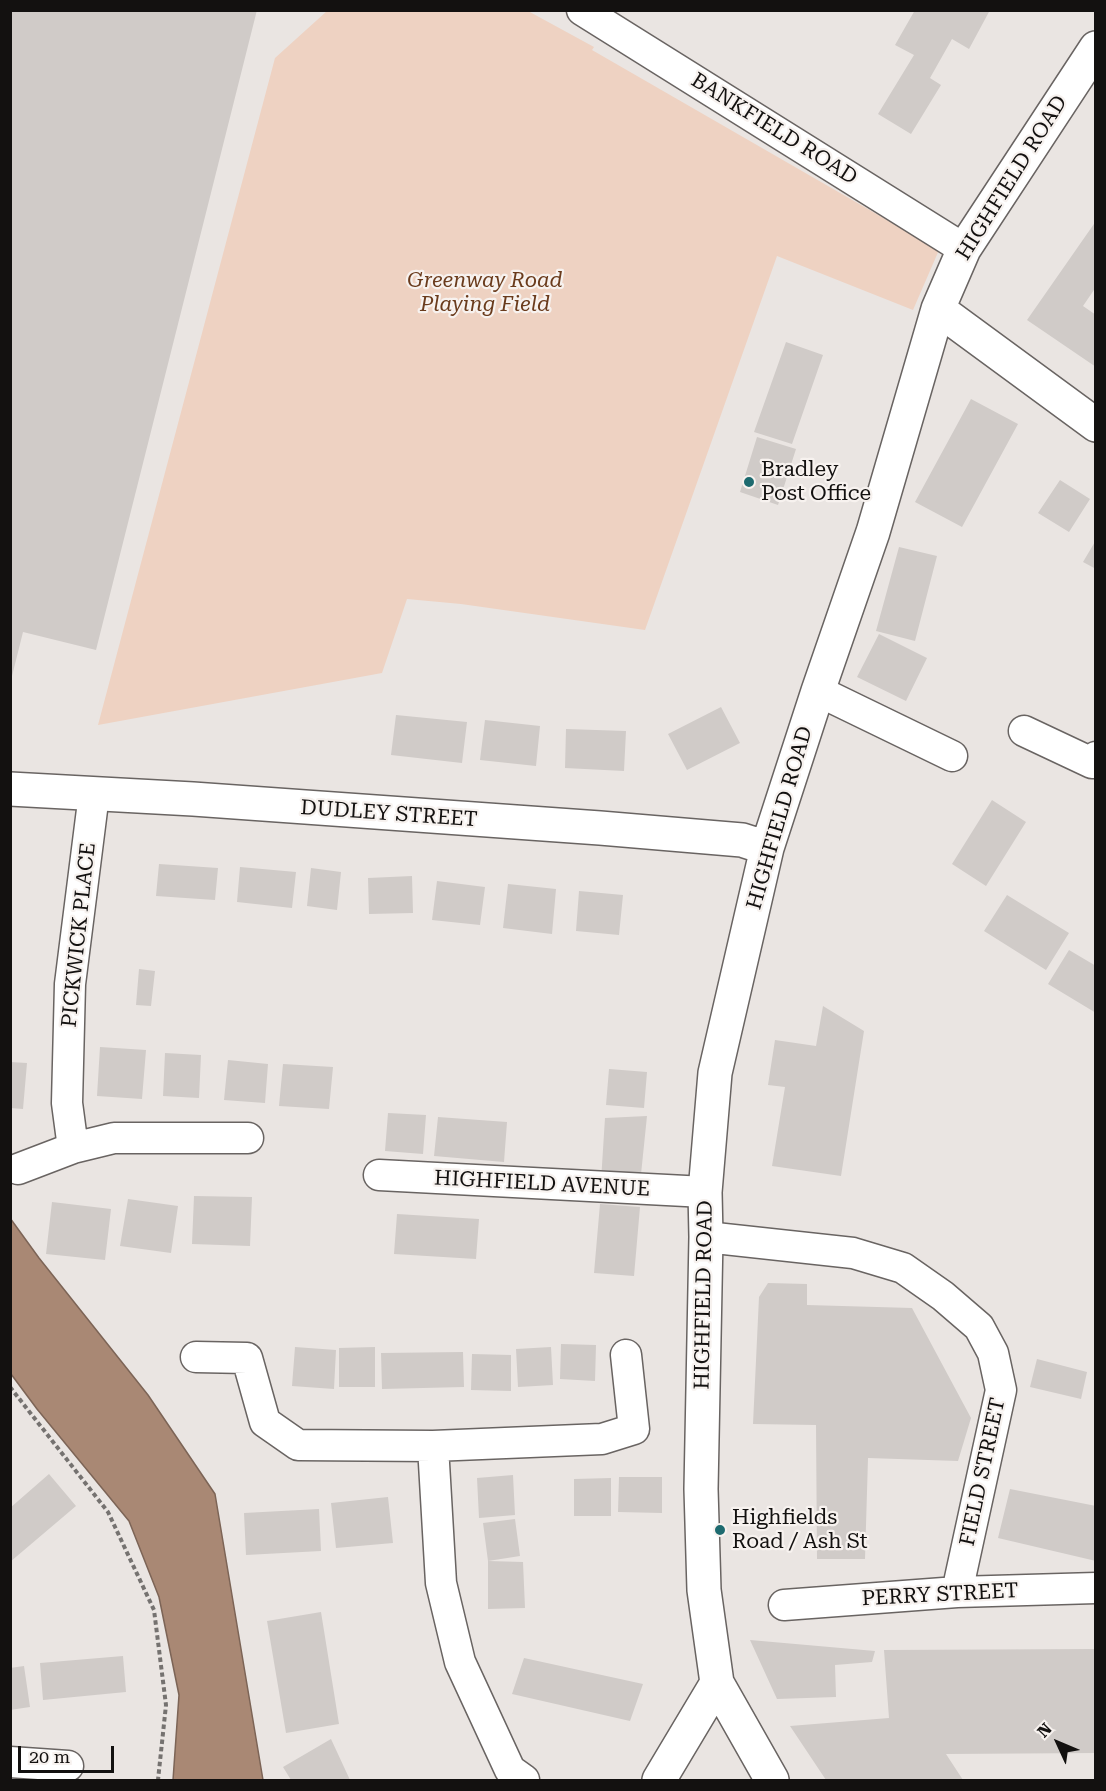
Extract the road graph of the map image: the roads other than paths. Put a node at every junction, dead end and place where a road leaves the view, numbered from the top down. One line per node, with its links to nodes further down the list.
1 (582, 10): 3 (street, BANKFIELD ROAD)
2 (1095, 48): 3 (main road, HIGHFIELD ROAD)
3 (964, 249): 4 (main road, HIGHFIELD ROAD)
4 (938, 309): 5 (main road); 6 (main road, HIGHFIELD ROAD)
5 (1095, 425)
6 (818, 691): 8 (street); 12 (main road, HIGHFIELD ROAD)
7 (1024, 731): 9 (street)
8 (952, 756)
9 (1095, 757)
10 (10, 789): 11 (main road, DUDLEY STREET)
11 (94, 794): 12 (main road, DUDLEY STREET); 14 (street, PICKWICK PLACE)
12 (767, 848): 17 (main road, HIGHFIELD ROAD)
13 (248, 1138): 14 (street)
14 (73, 1148): 15 (street)
15 (18, 1168)
16 (379, 1176): 17 (street, HIGHFIELD AVENUE)
17 (705, 1192): 18 (main road, HIGHFIELD ROAD)
18 (706, 1237): 23 (street, FIELD STREET); 25 (main road, HIGHFIELD ROAD)
19 (626, 1355): 21 (street)
20 (196, 1357): 21 (street)
21 (434, 1446): 28 (street)
22 (1095, 1588): 23 (street, PERRY STREET)
23 (957, 1592): 24 (street, PERRY STREET)
24 (784, 1605)
25 (717, 1683): 29 (main road); 30 (main road)
26 (10, 1762): 27 (street)
27 (68, 1766)
28 (524, 1780)
29 (659, 1780)
30 (772, 1780)

